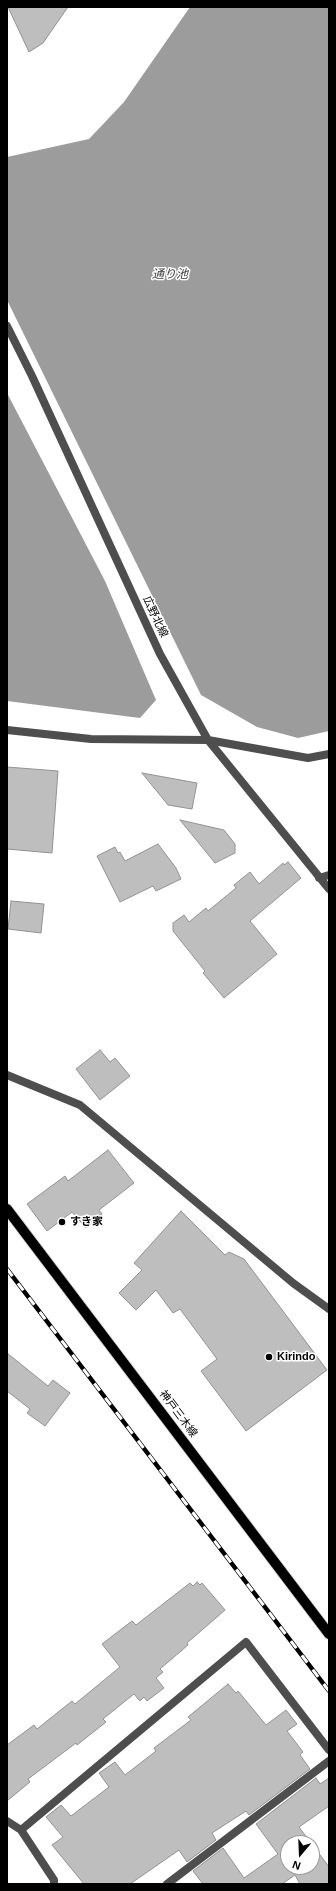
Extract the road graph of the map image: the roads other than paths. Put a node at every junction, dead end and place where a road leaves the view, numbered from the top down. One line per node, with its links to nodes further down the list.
1 (7, 326): 3 (street, 広野北線)
2 (7, 730): 3 (street)
3 (208, 740): 4 (street); 6 (street, 広野北線)
4 (329, 754)
5 (329, 875): 6 (street)
6 (319, 878): 7 (street, 広野北線)
7 (329, 889)
8 (7, 1075): 10 (street)
9 (7, 1209): 11 (main road, 神戸三木線)
10 (329, 1309)
11 (329, 1634)
12 (329, 1750): 15 (street)
13 (329, 1761): 17 (street)
14 (7, 1821): 15 (street)
15 (21, 1830): 16 (street)
16 (54, 1884)
17 (167, 1884)

